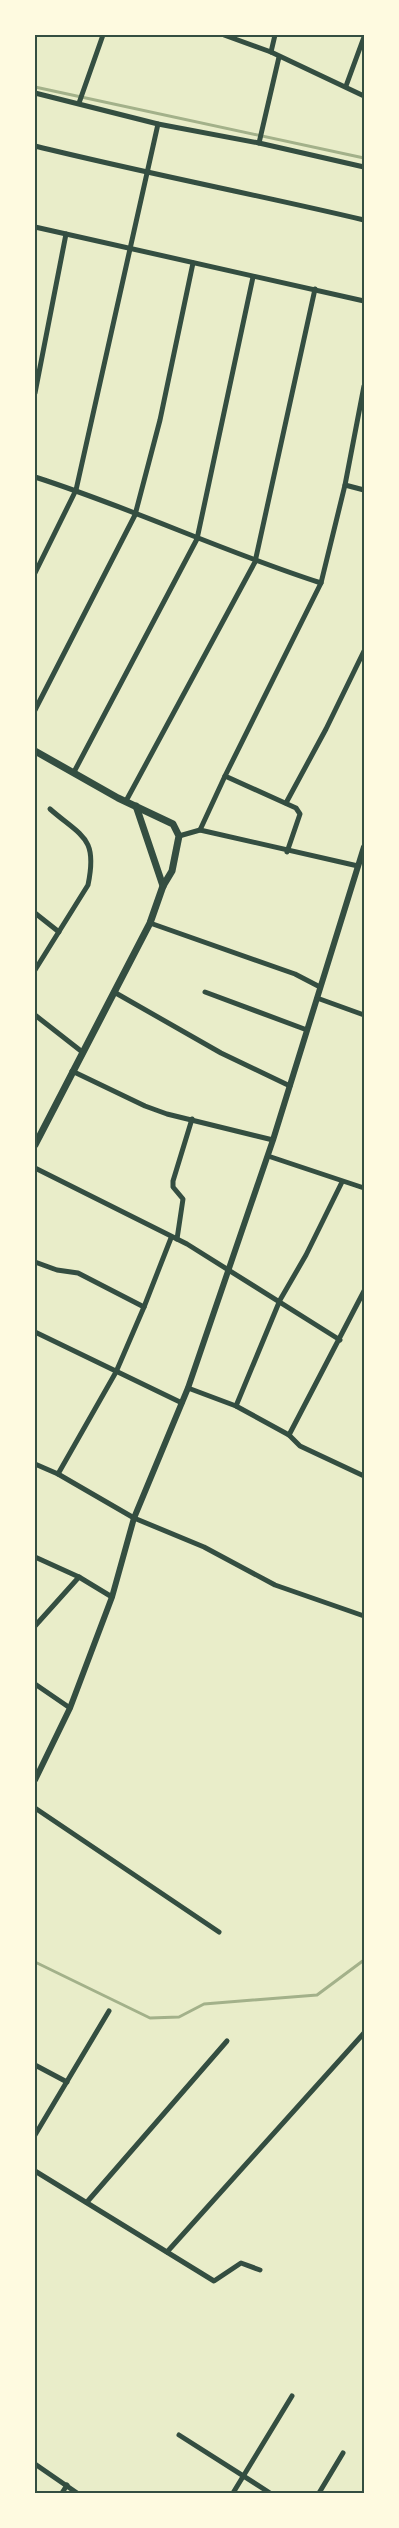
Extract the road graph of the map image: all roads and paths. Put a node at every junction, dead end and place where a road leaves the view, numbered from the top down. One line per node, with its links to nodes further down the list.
1 (103, 35): 10 (street)
2 (224, 35): 5 (street)
3 (275, 35): 5 (street)
4 (364, 37): 7 (street)
5 (271, 52): 6 (street)
6 (279, 57): 7 (street); 12 (street)
7 (346, 86): 9 (street)
8 (35, 92): 10 (street)
9 (364, 96)
10 (79, 103): 11 (street)
11 (158, 124): 12 (street); 15 (street)
12 (259, 144): 14 (street)
13 (35, 146): 15 (street)
14 (364, 167)
15 (148, 174): 16 (street); 19 (street)
16 (364, 220)
17 (35, 227): 18 (street)
18 (66, 234): 19 (street); 25 (street)
19 (130, 247): 20 (street); 28 (street)
20 (193, 263): 21 (street); 30 (street)
21 (253, 277): 22 (street); 31 (street)
22 (316, 289): 23 (street); 32 (street)
23 (364, 301)
24 (364, 386): 27 (street)
25 (35, 393)
26 (35, 476): 28 (street)
27 (345, 484): 29 (street); 34 (street)
28 (76, 490): 30 (street); 33 (street)
29 (364, 490)
30 (136, 515): 31 (street); 36 (street)
31 (197, 539): 32 (street); 38 (street)
32 (255, 562): 34 (street); 40 (street)
33 (35, 573)
34 (321, 584): 39 (street)
35 (364, 651): 41 (street)
36 (35, 710)
37 (35, 751): 38 (main road)
38 (74, 772): 40 (main road)
39 (224, 776): 41 (street); 44 (street)
40 (126, 801): 42 (main road)
41 (286, 803): 47 (street)
42 (136, 806): 45 (main road); 49 (main road)
43 (50, 809): 52 (street)
44 (200, 830): 45 (street); 47 (street)
45 (179, 836): 49 (main road)
46 (364, 848): 48 (street)
47 (287, 852): 48 (street)
48 (358, 866): 54 (street)
49 (163, 886): 51 (main road)
50 (35, 913): 52 (street)
51 (150, 923): 54 (street); 55 (main road)
52 (59, 932): 53 (street)
53 (35, 970)
54 (320, 987): 57 (street)
55 (114, 992): 61 (main road); 63 (street)
56 (205, 992): 60 (street)
57 (317, 998): 59 (street); 60 (street)
58 (35, 1014): 61 (street)
59 (364, 1015)
60 (307, 1030): 63 (street)
61 (82, 1051): 62 (main road)
62 (72, 1071): 64 (street); 66 (main road)
63 (290, 1086): 65 (street)
64 (192, 1119): 65 (street); 72 (street)
65 (273, 1140): 67 (street)
66 (35, 1144)
67 (268, 1156): 69 (street); 74 (street)
68 (35, 1168): 71 (street)
69 (342, 1182): 70 (street); 76 (street)
70 (364, 1188)
71 (171, 1238): 72 (street); 77 (street)
72 (177, 1239): 74 (street)
73 (35, 1262): 77 (street)
74 (229, 1269): 76 (street); 81 (street)
75 (364, 1291): 79 (street)
76 (280, 1300): 79 (street); 83 (street)
77 (144, 1307): 80 (street)
78 (35, 1332): 80 (street)
79 (340, 1340): 84 (street)
80 (116, 1372): 82 (street); 86 (street)
81 (188, 1388): 82 (street); 83 (street)
82 (182, 1403): 88 (street)
83 (236, 1406): 84 (street)
84 (289, 1435): 87 (street)
85 (35, 1464): 86 (street)
86 (58, 1474): 88 (street)
87 (364, 1476)
88 (134, 1518): 91 (street); 92 (street)
89 (35, 1557): 90 (street)
90 (79, 1577): 91 (street); 93 (street)
91 (112, 1597): 95 (street)
92 (364, 1616)
93 (35, 1626)
94 (35, 1684): 95 (street)
95 (70, 1708): 96 (street)
96 (35, 1780)
97 (35, 1808): 98 (street)
98 (219, 1932)
99 (109, 2011): 103 (street)
100 (364, 2033): 107 (street)
101 (227, 2041): 106 (street)
102 (35, 2065): 103 (street)
103 (67, 2082): 104 (street)
104 (35, 2135)
105 (35, 2170): 106 (street)
106 (87, 2202): 107 (street)
107 (167, 2252): 108 (street)
108 (260, 2270)
109 (292, 2396): 113 (street)
110 (179, 2435): 113 (street)
111 (343, 2453): 119 (street)
112 (35, 2464): 114 (street)
113 (244, 2476): 117 (street); 118 (street)
114 (67, 2485): 115 (street); 116 (street)
115 (62, 2493)
116 (77, 2493)
117 (232, 2493)
118 (270, 2493)
119 (319, 2493)

